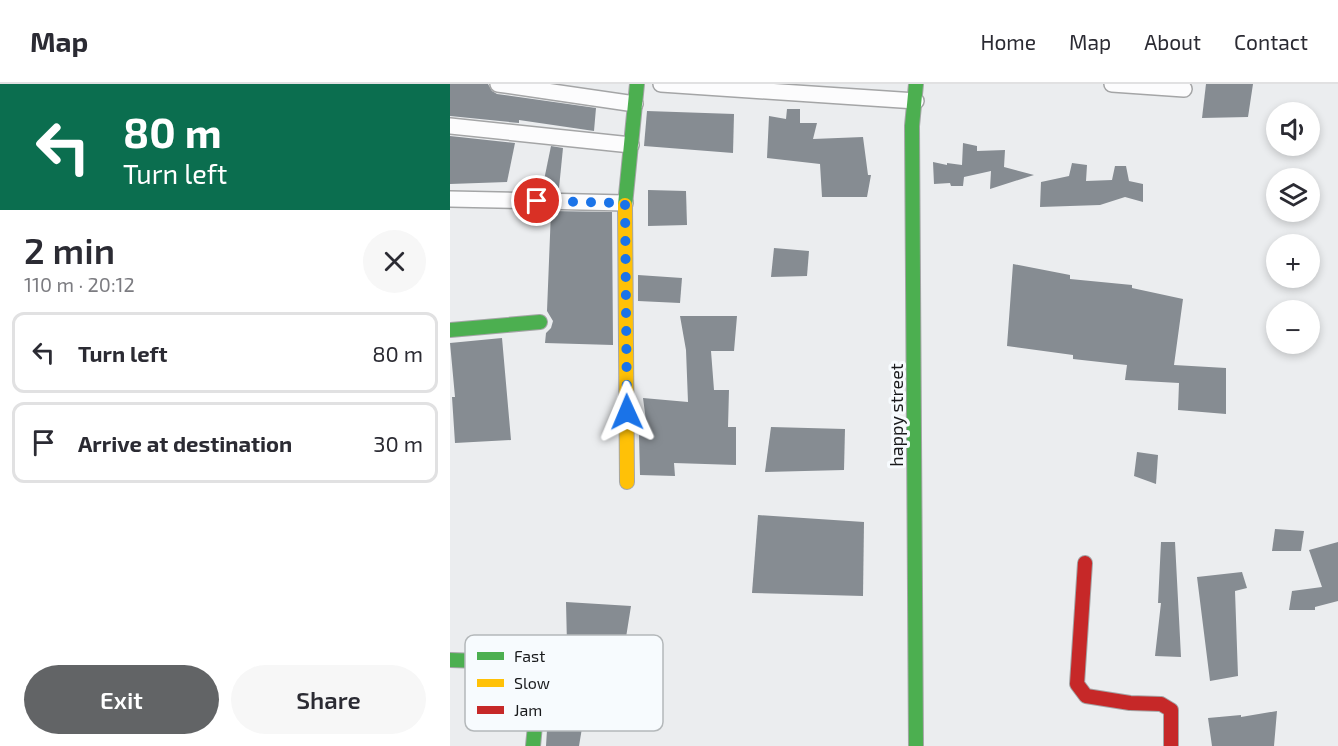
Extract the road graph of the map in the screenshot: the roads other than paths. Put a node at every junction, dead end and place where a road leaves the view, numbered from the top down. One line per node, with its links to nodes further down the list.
1 (498, 84): 8 (street)
2 (637, 84): 8 (street)
3 (661, 84): 7 (street)
4 (916, 84): 7 (street, happy street)
5 (1112, 84): 6 (street)
6 (1184, 89)
7 (915, 101): 21 (street, happy street)
8 (635, 104): 10 (street)
9 (450, 126): 10 (street)
10 (631, 145): 12 (street)
11 (450, 199): 12 (street)
12 (625, 203): 15 (street)
13 (540, 322): 14 (street)
14 (450, 330)
15 (627, 482)
16 (1084, 562): 22 (street)
17 (450, 660): 18 (street)
18 (465, 660)
19 (534, 731): 20 (street)
20 (533, 746)
21 (916, 746)
22 (1171, 746)

